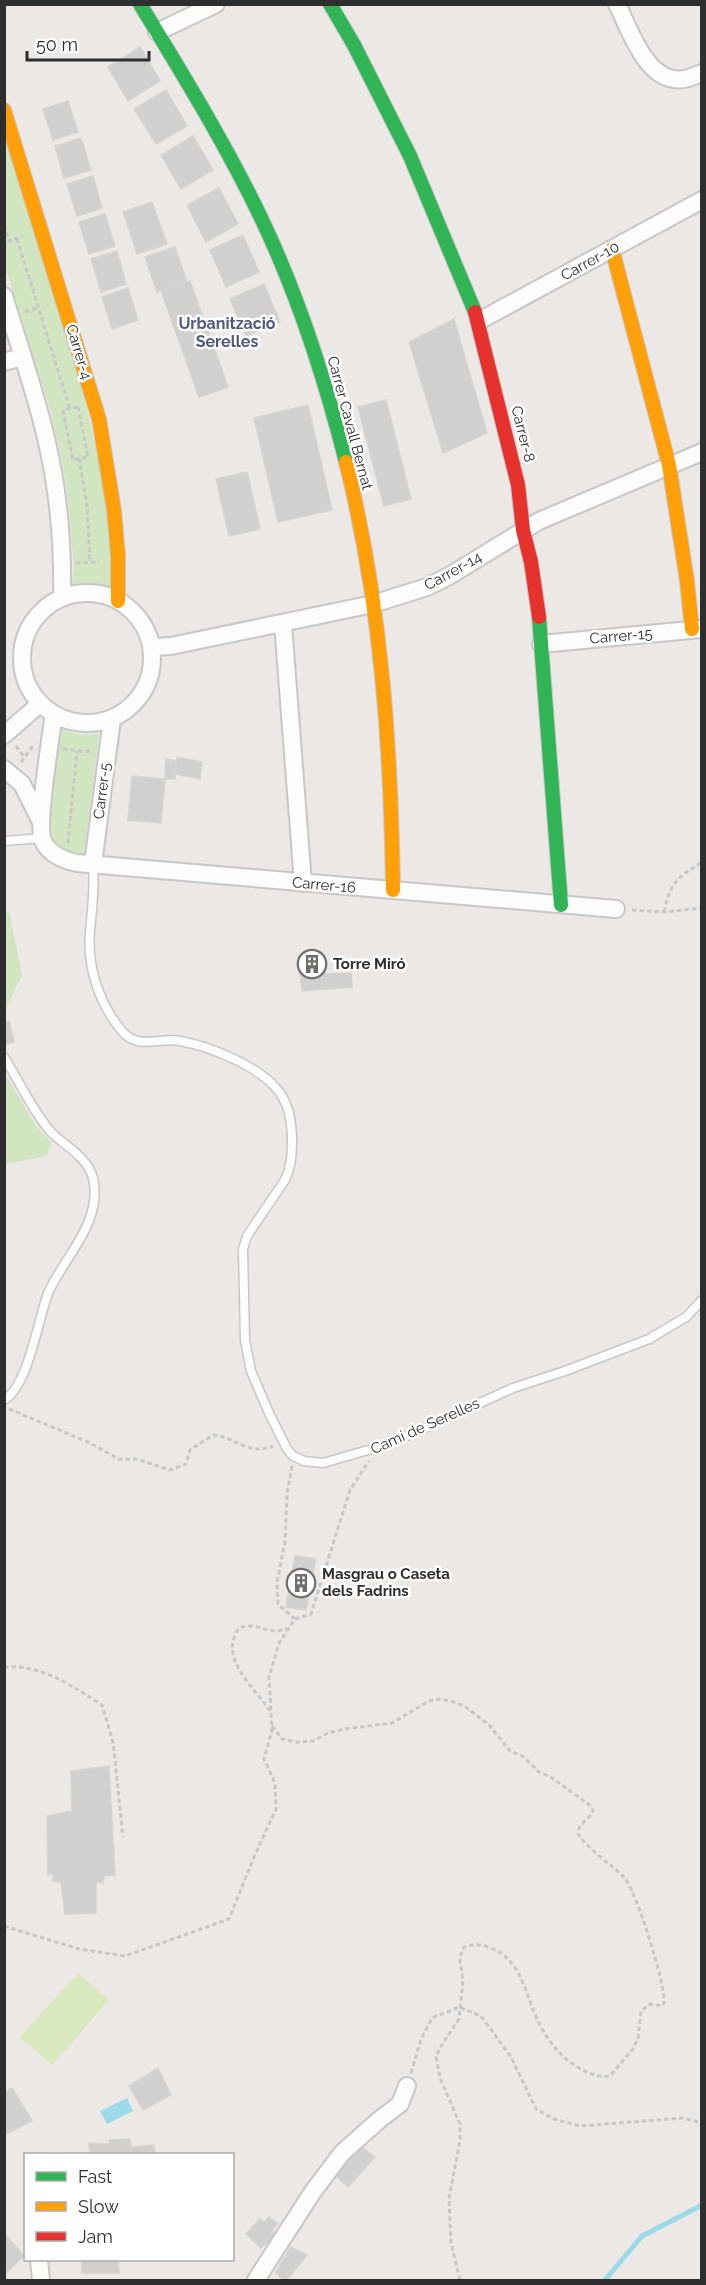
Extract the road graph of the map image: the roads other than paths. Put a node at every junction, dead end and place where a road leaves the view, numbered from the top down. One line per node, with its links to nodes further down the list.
1 (140, 4): 5 (street, Carrer Cavall Bernat)
2 (216, 4): 5 (street)
3 (330, 4): 11 (street, Carrer-8)
4 (617, 4): 6 (street)
5 (157, 32): 19 (street, Carrer Cavall Bernat)
6 (702, 73)
7 (4, 110): 18 (street, Carrer-4)
8 (700, 206): 9 (street, Carrer-10)
9 (612, 249): 11 (street, Carrer-10); 15 (street)
10 (4, 296): 12 (street)
11 (479, 321): 16 (street, Carrer-8)
12 (22, 357): 13 (street); 17 (street)
13 (4, 363)
14 (702, 452): 15 (street, Carrer-14)
15 (669, 465): 16 (street, Carrer-14); 21 (street)
16 (524, 530): 19 (street, Carrer-14); 22 (street, Carrer-8)
17 (62, 598): 18 (street); 24 (street)
18 (118, 601): 23 (street)
19 (373, 604): 20 (street, Carrer-14); 33 (street, Carrer Cavall Bernat)
20 (283, 624): 23 (street, Carrer-14); 32 (street)
21 (697, 629): 22 (street, Carrer-15)
22 (541, 644): 34 (street, Carrer-8)
23 (152, 647): 26 (street)
24 (38, 701): 25 (street); 27 (street)
25 (54, 714): 26 (street); 29 (street)
26 (112, 719): 31 (street, Carrer-5)
27 (4, 735)
28 (4, 770): 29 (street)
29 (42, 830): 30 (lane); 31 (street, Carrer-16)
30 (4, 841)
31 (93, 864): 32 (street, Carrer-16); 37 (lane, Camí de Serelles)
32 (303, 883): 33 (street, Carrer-16)
33 (393, 890): 34 (street, Carrer-16)
34 (561, 904): 35 (street, Carrer-16)
35 (616, 909)
36 (4, 1057): 38 (lane)
37 (702, 1300)
38 (4, 1400)
39 (407, 2086): 42 (street)
40 (39, 2261): 41 (street)
41 (41, 2280)
42 (256, 2280)

